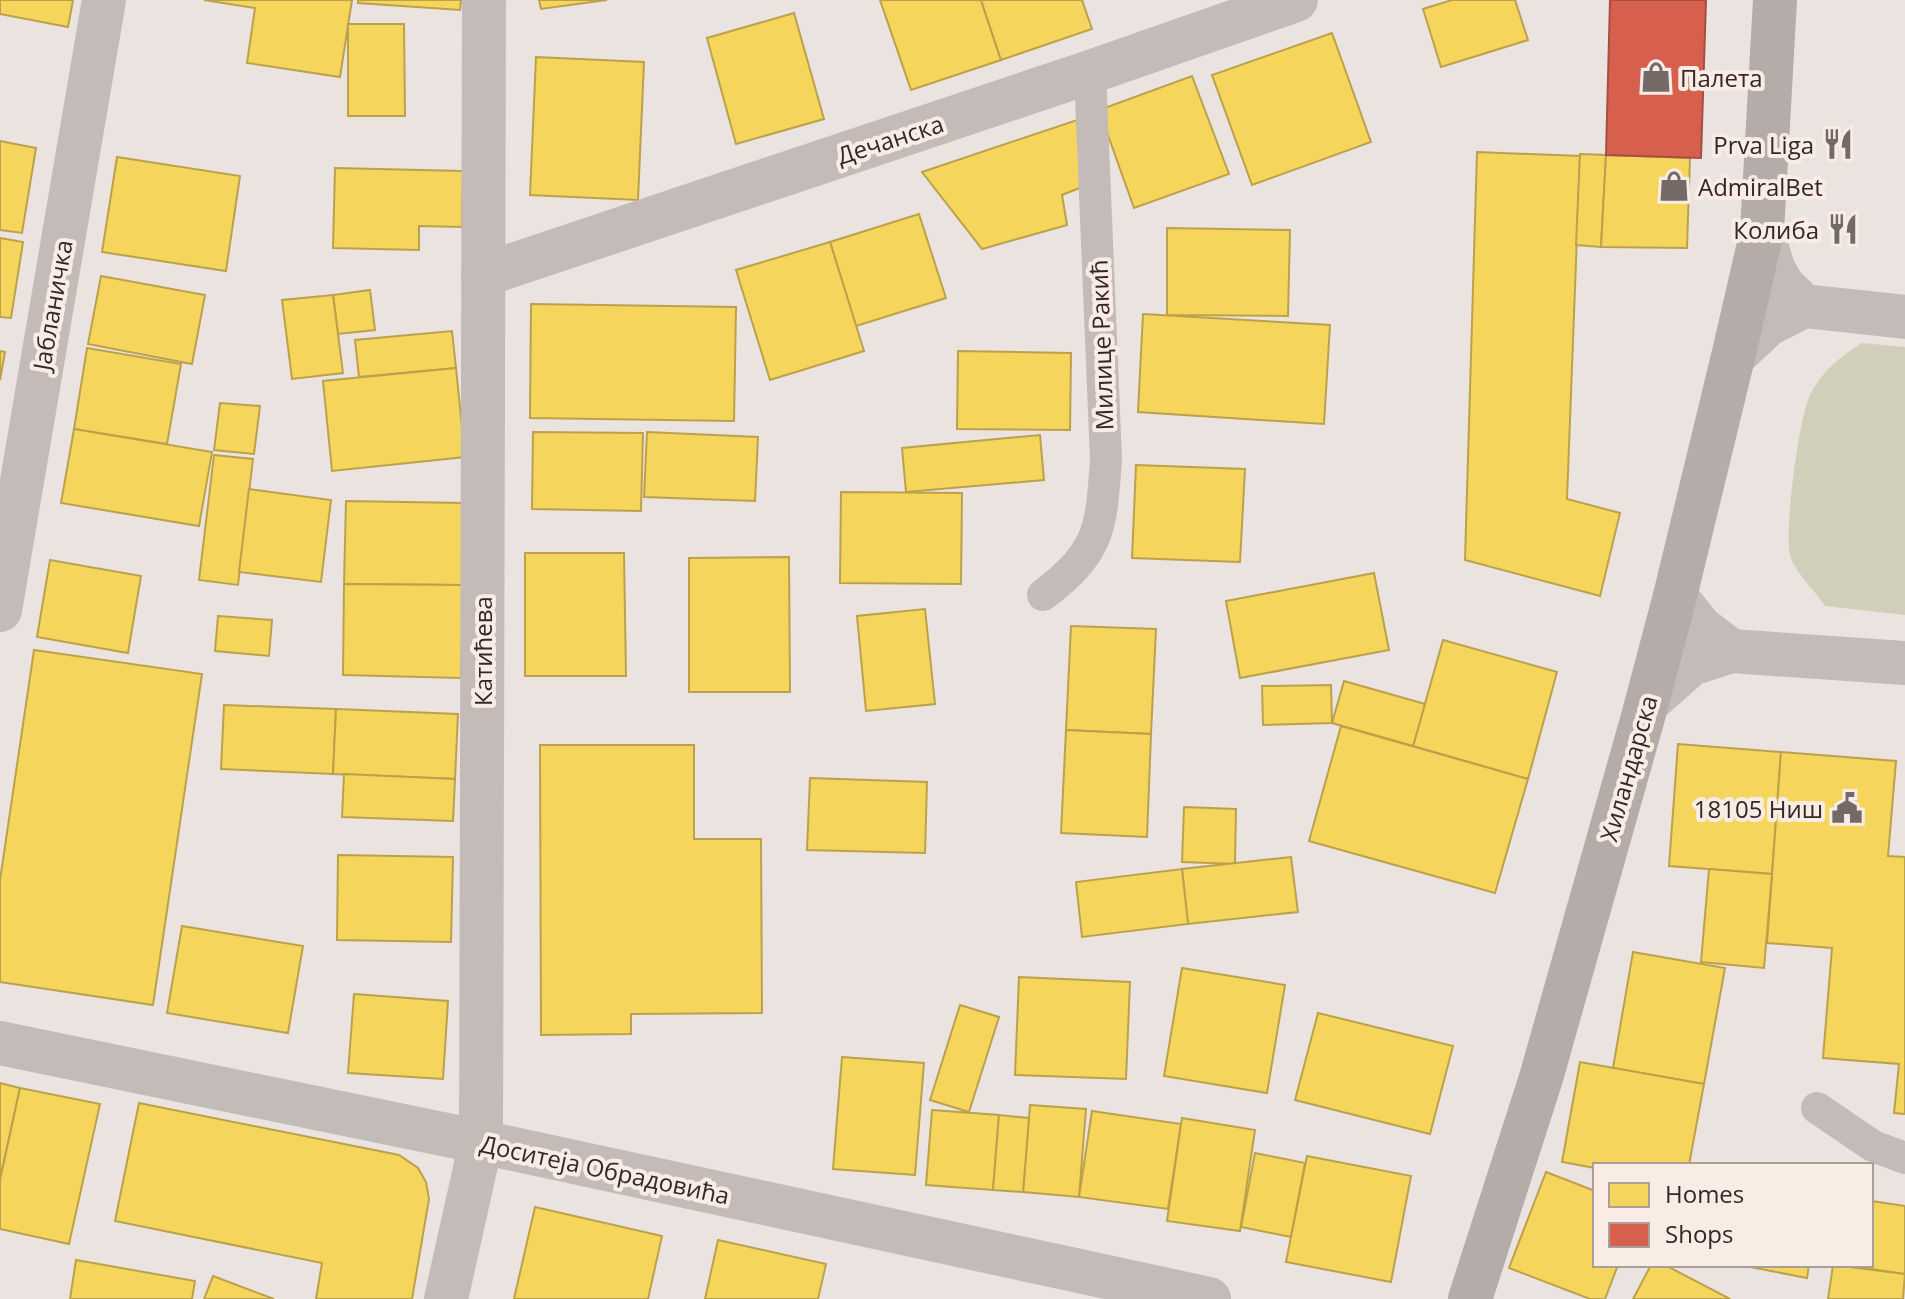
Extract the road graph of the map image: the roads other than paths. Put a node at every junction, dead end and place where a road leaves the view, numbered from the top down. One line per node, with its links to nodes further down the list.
1 (104, 0): 13 (street, Јабланичка)
2 (484, 0): 7 (street, Катићева)
3 (1296, 0): 5 (street, Дечанска)
4 (1775, 0): 6 (street, Хиландарска)
5 (1090, 72): 7 (street, Дечанска); 11 (lane, Милице Ракић)
6 (1762, 231): 8 (street); 10 (street, Хиландарска)
7 (483, 275): 19 (street, Катићева)
8 (1786, 316): 9 (street); 10 (street)
9 (1905, 317)
10 (1733, 357): 12 (street, Хиландарска)
11 (1043, 595)
12 (1675, 596): 14 (street); 16 (street, Хиландарска)
13 (0, 610)
14 (1731, 651): 15 (street); 16 (street)
15 (1905, 663)
16 (1647, 703): 23 (street, Хиландарска)
17 (0, 1043): 19 (street, Доситеја Обрадовића)
18 (1817, 1108): 20 (lane)
19 (481, 1142): 21 (street, Катићева); 22 (street, Доситеја Обрадовића)
20 (1905, 1158)
21 (446, 1299)
22 (1209, 1299)
23 (1470, 1299)

